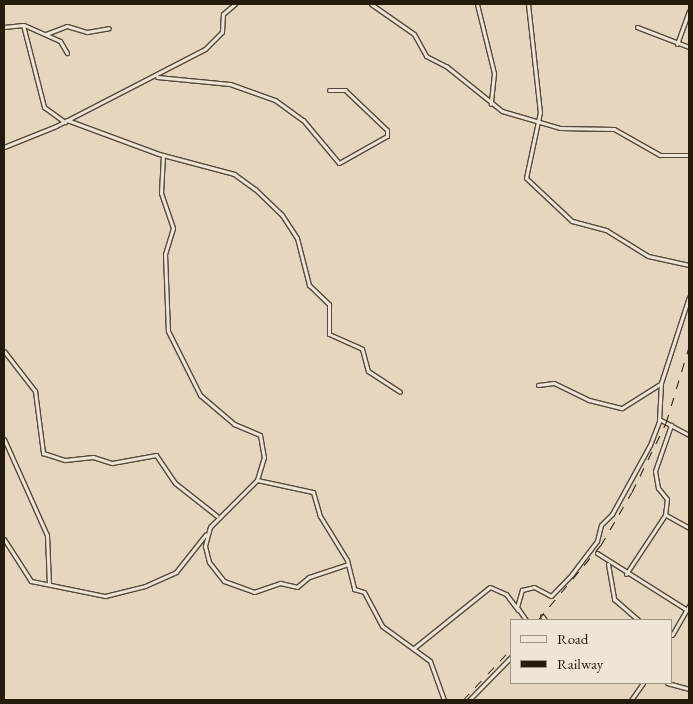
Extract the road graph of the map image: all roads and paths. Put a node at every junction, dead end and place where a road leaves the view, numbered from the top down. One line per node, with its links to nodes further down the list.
1 (235, 4): 14 (street)
2 (371, 4): 16 (street)
3 (477, 4): 16 (street)
4 (528, 4): 18 (street)
5 (689, 11): 11 (street)
6 (24, 25): 7 (street); 10 (street); 17 (street)
7 (4, 27)
8 (637, 27): 11 (street)
9 (109, 28): 10 (street)
10 (46, 34): 13 (street)
11 (677, 44): 12 (street)
12 (689, 47)
13 (67, 53)
14 (157, 78): 15 (street); 17 (street)
15 (329, 90)
16 (492, 104): 18 (street)
17 (66, 121): 19 (street); 20 (street)
18 (539, 123): 21 (street); 22 (street)
19 (4, 147)
20 (163, 155): 27 (street); 32 (street)
21 (689, 155)
22 (689, 265)
23 (689, 297): 25 (street)
24 (4, 351): 34 (street)
25 (661, 383): 26 (street); 28 (street)
26 (538, 385)
27 (400, 392)
28 (659, 419): 29 (street); 44 (street)
29 (671, 425): 30 (street); 33 (street)
30 (689, 435)
31 (4, 439): 42 (street)
32 (257, 480): 34 (street); 40 (street)
33 (665, 515): 35 (street); 41 (street)
34 (217, 516): 36 (street)
35 (689, 528)
36 (207, 534): 40 (street); 42 (street)
37 (4, 539): 42 (street)
38 (597, 553): 39 (street)
39 (608, 563): 41 (street); 48 (street)
40 (348, 564): 50 (street)
41 (626, 574): 43 (street)
42 (49, 584)
43 (688, 608): 49 (street)
44 (518, 610): 46 (street); 50 (street)
45 (542, 616): 47 (street)
46 (525, 619)
47 (544, 619)
48 (637, 619)
49 (673, 633)
50 (414, 649): 55 (street)
51 (510, 658): 56 (street)
52 (642, 684): 57 (street)
53 (671, 684): 54 (street)
54 (689, 689)
55 (444, 700)
56 (469, 700)
57 (631, 700)

